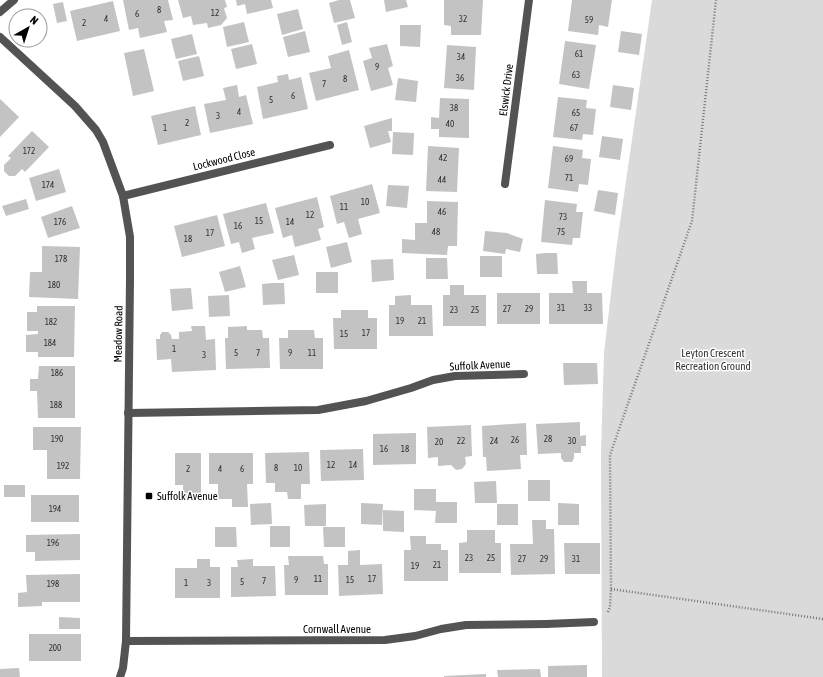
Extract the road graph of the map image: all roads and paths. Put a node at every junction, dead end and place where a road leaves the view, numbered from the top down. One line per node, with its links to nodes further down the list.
1 (14, 0): 4 (street)
2 (529, 0): 7 (street, Elswick Drive)
3 (716, 0): 11 (path)
4 (0, 12)
5 (0, 37): 8 (street, Meadow Road)
6 (330, 145): 8 (street, Lockwood Close)
7 (505, 184)
8 (123, 196): 10 (street, Meadow Road)
9 (524, 374): 10 (street, Suffolk Avenue)
10 (128, 413): 14 (street, Meadow Road)
11 (611, 589): 12 (path); 13 (path)
12 (823, 619)
13 (594, 622): 14 (street, Cornwall Avenue)
14 (126, 641): 15 (street, Meadow Road)
15 (120, 677)

